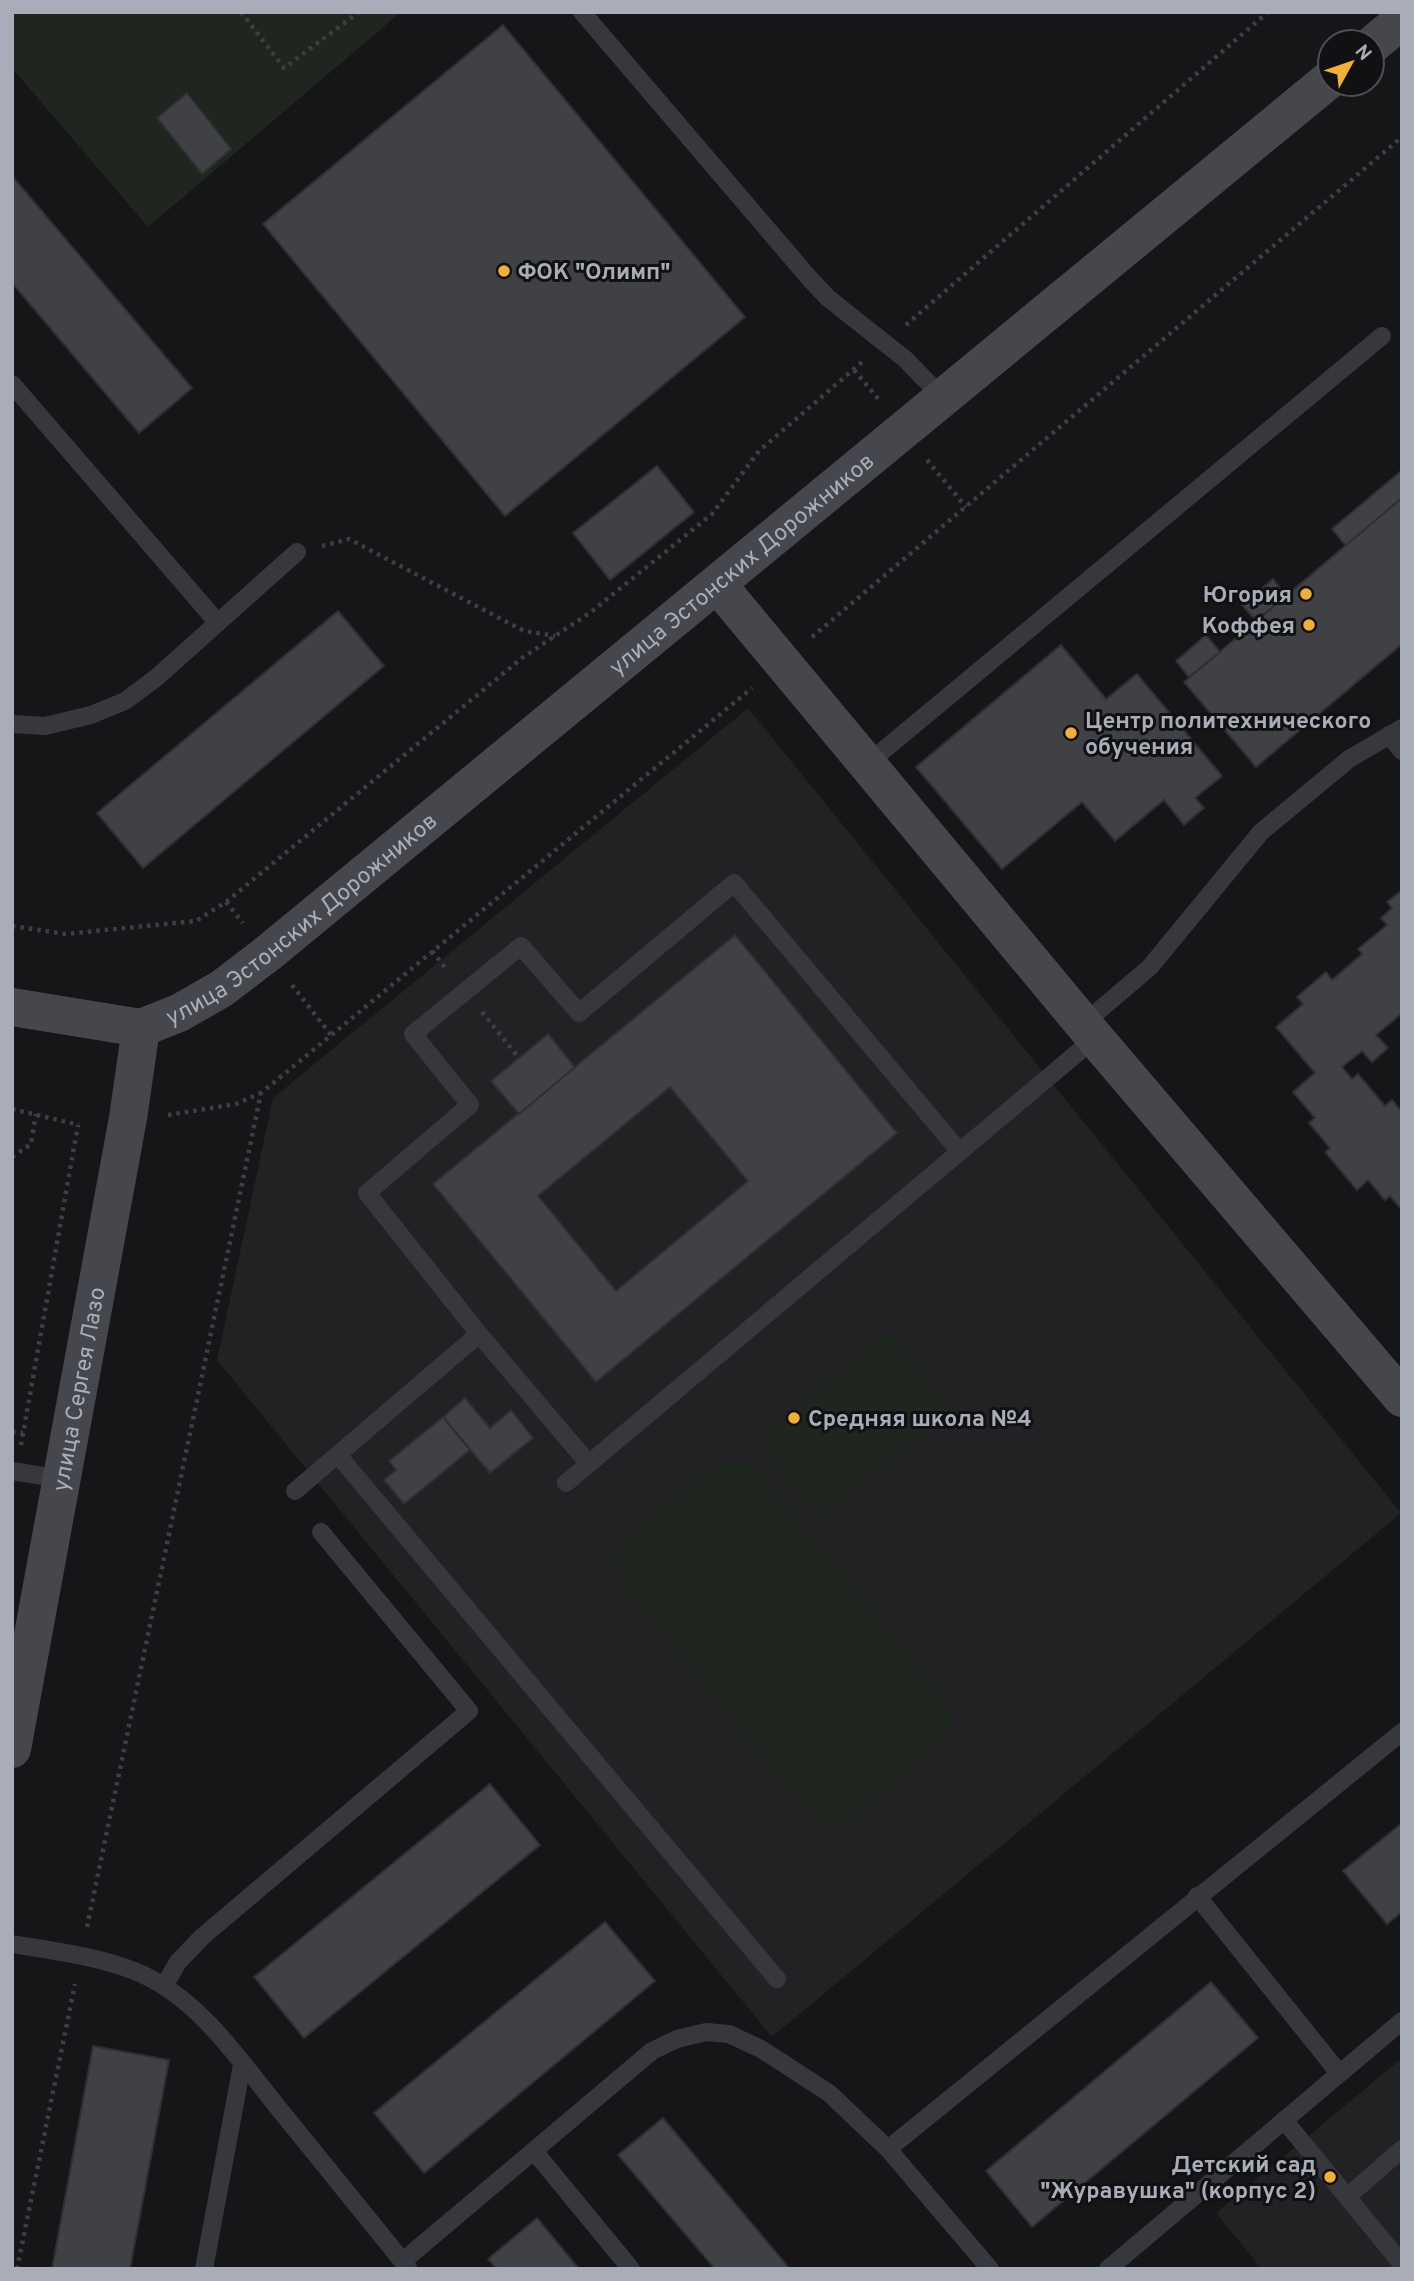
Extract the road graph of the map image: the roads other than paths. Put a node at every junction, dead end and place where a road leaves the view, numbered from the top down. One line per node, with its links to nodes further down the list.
1 (582, 12): 7 (lane)
2 (1402, 20): 3 (street)
3 (1386, 33)
4 (1316, 91): 7 (street, улица Эстонских Дорожников)
5 (1382, 336): 14 (lane)
6 (12, 384): 10 (lane)
7 (944, 399): 9 (street, улица Эстонских Дорожников)
8 (297, 552): 10 (lane)
9 (718, 585): 14 (street); 16 (street, улица Эстонских Дорожников)
10 (218, 623): 11 (lane)
11 (12, 724)
12 (1395, 731): 13 (lane); 17 (lane)
13 (1402, 751)
14 (867, 764): 17 (street)
15 (12, 1007): 16 (street)
16 (141, 1028): 24 (street, улица Сергея Лазо)
17 (1089, 1031): 18 (lane); 20 (street)
18 (960, 1152): 19 (lane); 22 (lane)
19 (479, 1334): 21 (lane); 22 (lane)
20 (1402, 1398)
21 (338, 1455): 26 (lane); 32 (lane)
22 (589, 1464): 25 (lane)
23 (14, 1472): 24 (lane)
24 (62, 1479): 28 (street, улица Сергея Лазо)
25 (566, 1483)
26 (295, 1491)
27 (321, 1532): 33 (lane)
28 (14, 1724)
29 (1402, 1732): 30 (lane)
30 (1197, 1896): 36 (lane); 38 (lane)
31 (12, 1944): 33 (lane)
32 (777, 1979)
33 (164, 1986): 35 (lane)
34 (1402, 2021): 36 (lane)
35 (242, 2065): 43 (lane); 44 (lane)
36 (1339, 2073): 37 (lane)
37 (1284, 2120): 41 (lane); 47 (lane)
38 (888, 2149): 40 (lane); 46 (lane)
39 (1402, 2149): 41 (lane)
40 (534, 2151): 43 (lane); 45 (lane)
41 (1347, 2196): 42 (lane)
42 (1402, 2264)
43 (406, 2265)
44 (204, 2269)
45 (631, 2269)
46 (990, 2269)
47 (1108, 2269)

